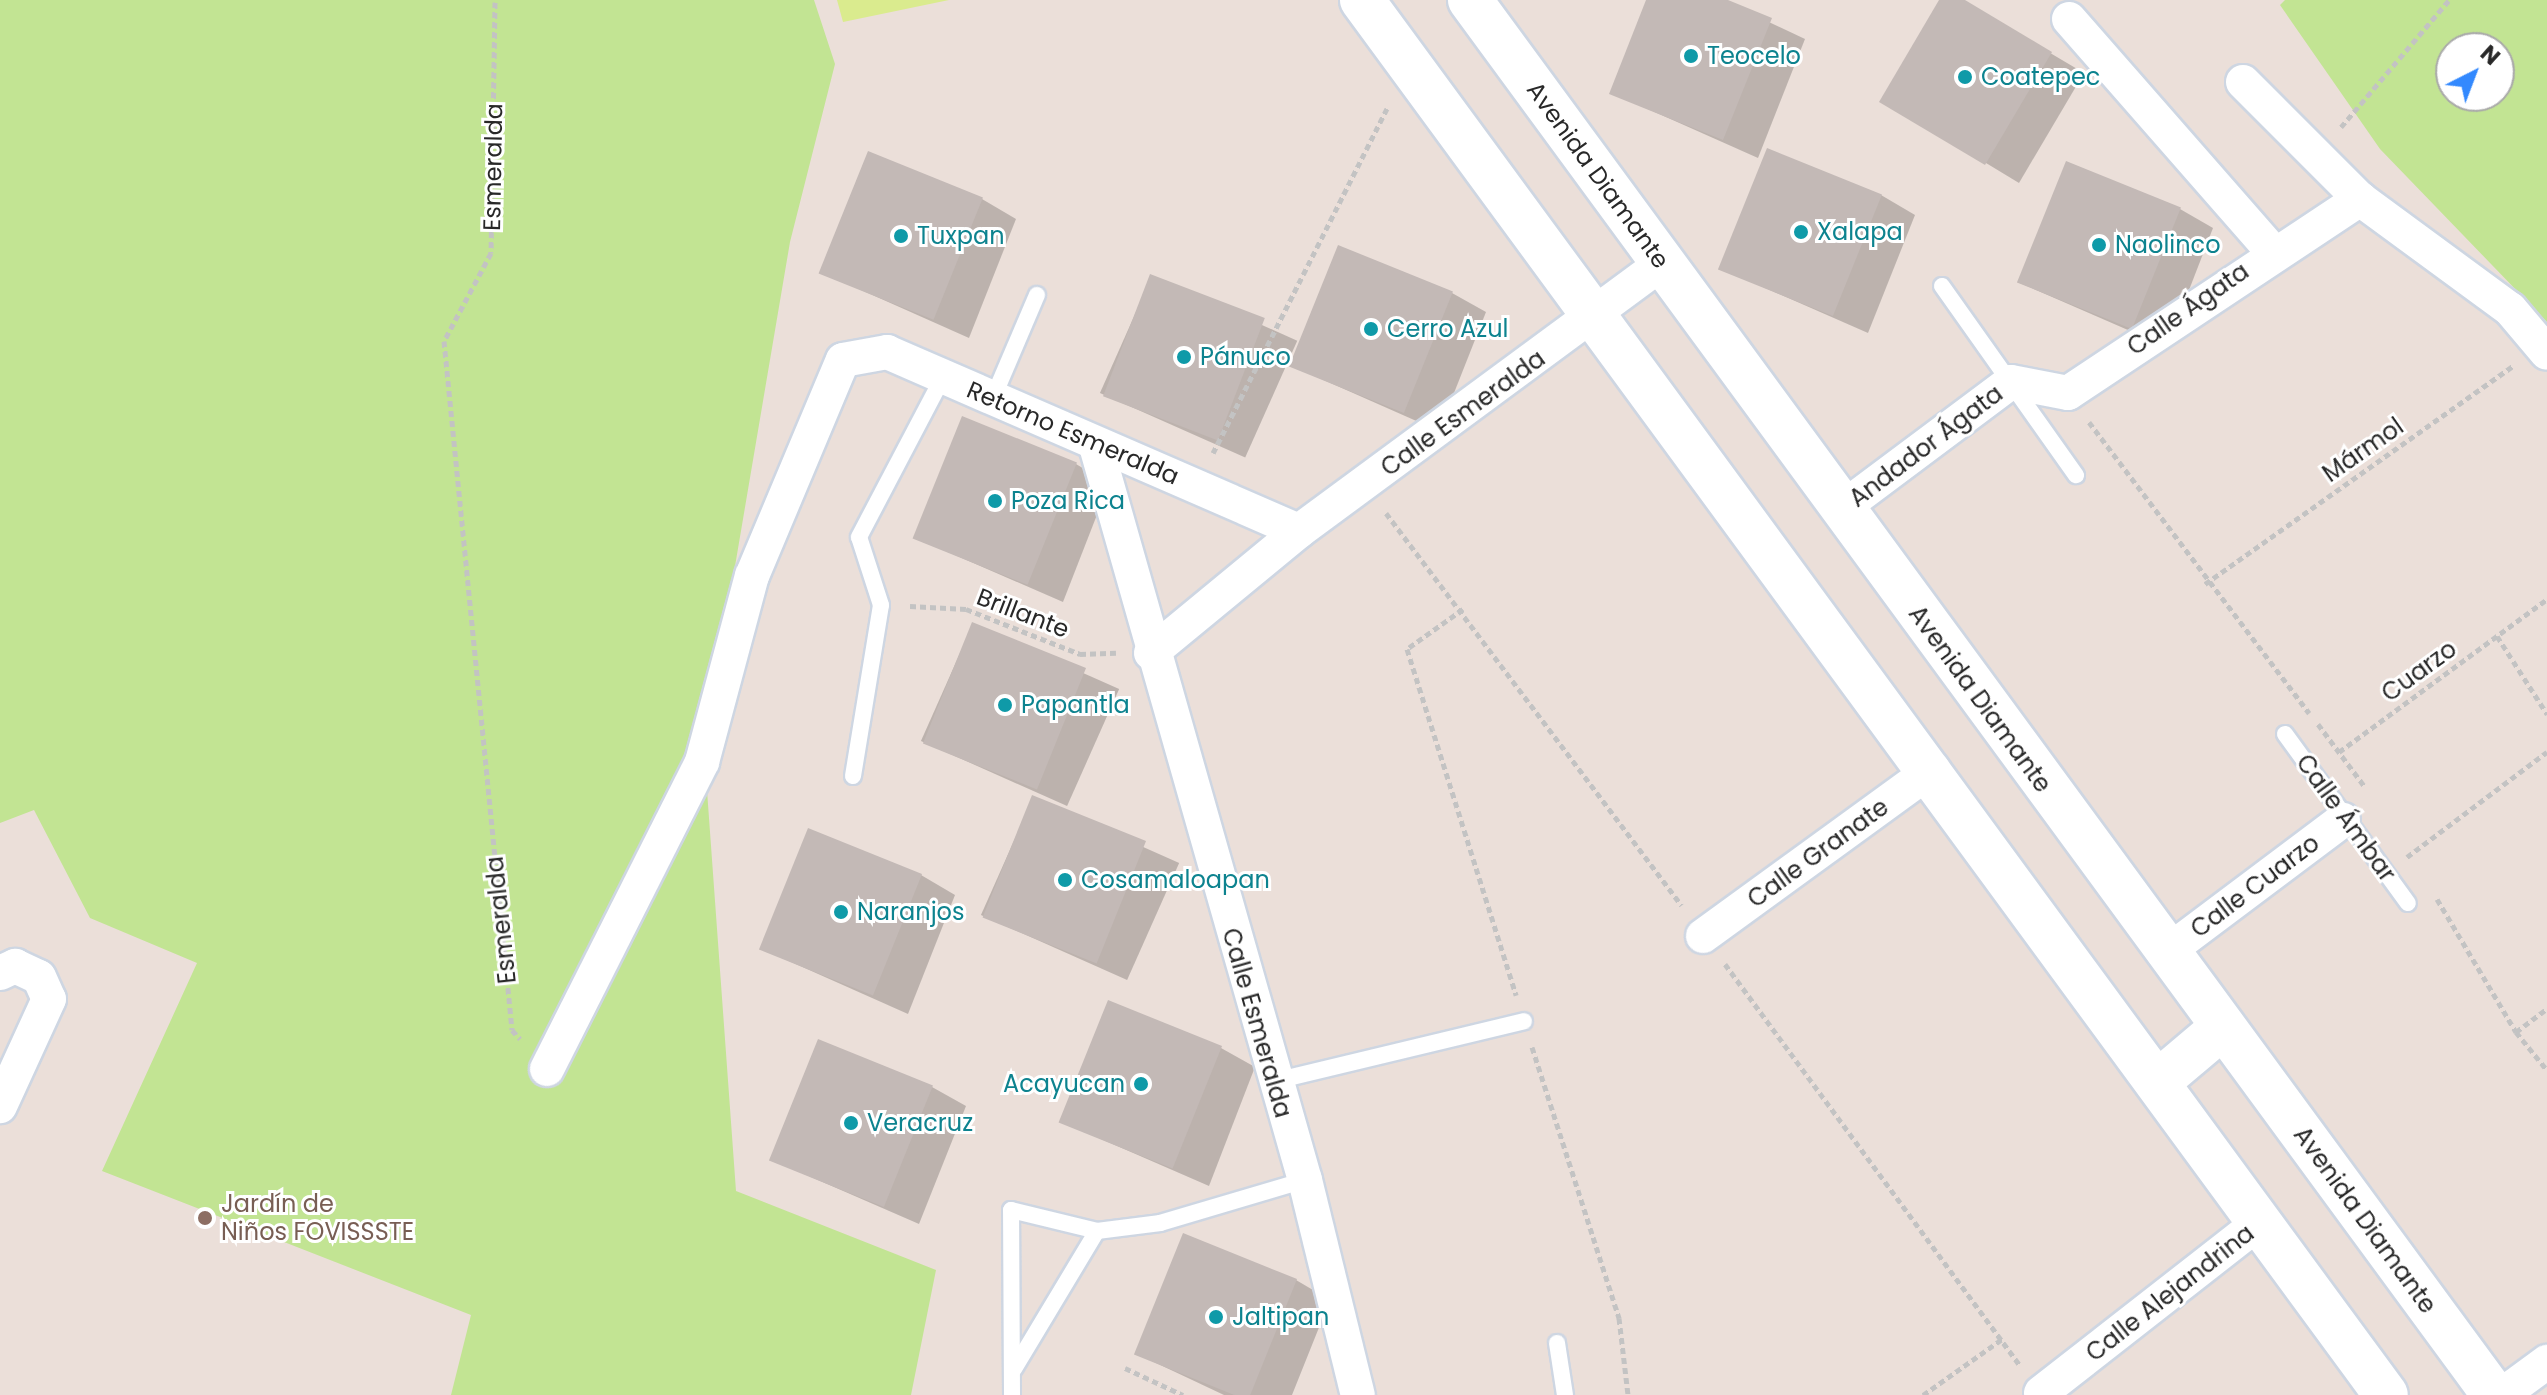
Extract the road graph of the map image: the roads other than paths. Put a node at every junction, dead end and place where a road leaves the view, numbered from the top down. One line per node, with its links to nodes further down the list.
1 (1362, 0): 10 (main road)
2 (1476, 2): 7 (main road, Avenida Diamante)
3 (2069, 19): 6 (street)
4 (2243, 82): 5 (street)
5 (2360, 199): 6 (street, Calle Ágata); 11 (street)
6 (2272, 251): 13 (street, Calle Ágata)
7 (1663, 263): 10 (street, Calle Esmeralda); 17 (main road, Avenida Diamante)
8 (1942, 286): 13 (lane)
9 (1037, 295): 14 (lane)
10 (1593, 319): 18 (street, Calle Esmeralda); 21 (main road)
11 (2545, 349)
12 (943, 377): 14 (street, Retorno Esmeralda); 22 (lane); 30 (street, Retorno Esmeralda)
13 (2011, 382): 16 (lane); 17 (street, Andador Ágata)
14 (993, 398): 15 (street, Retorno Esmeralda)
15 (1096, 446): 18 (street, Retorno Esmeralda); 19 (street, Calle Esmeralda)
16 (2076, 475)
17 (1841, 509): 26 (main road, Avenida Diamante)
18 (1299, 531): 19 (street, Calle Esmeralda)
19 (1151, 653): 32 (street, Calle Esmeralda)
20 (2285, 734): 23 (lane, Calle Ámbar)
21 (1933, 769): 25 (street, Calle Granate); 31 (main road)
22 (853, 776)
23 (2343, 820): 24 (lane, Calle Ámbar); 26 (street, Calle Cuarzo)
24 (2408, 903)
25 (1703, 936)
26 (2167, 952): 29 (main road, Avenida Diamante)
27 (0, 973): 33 (street)
28 (1524, 1021): 32 (lane)
29 (2223, 1027): 31 (main road); 45 (main road, Avenida Diamante)
30 (547, 1069)
31 (2159, 1081): 35 (main road)
32 (1273, 1082): 34 (street, Calle Esmeralda)
33 (0, 1106)
34 (1305, 1180): 36 (lane); 42 (street, Calle Esmeralda)
35 (2261, 1221): 40 (street, Calle Alejandrina); 44 (main road)
36 (1097, 1231): 39 (lane); 39 (lane)
37 (1557, 1343): 43 (lane)
38 (2547, 1362): 46 (street)
39 (1014, 1371): 41 (lane)
40 (2041, 1393)
41 (1012, 1395)
42 (1358, 1395)
43 (1565, 1395)
44 (2386, 1395)
45 (2494, 1395)
46 (2502, 1395)

